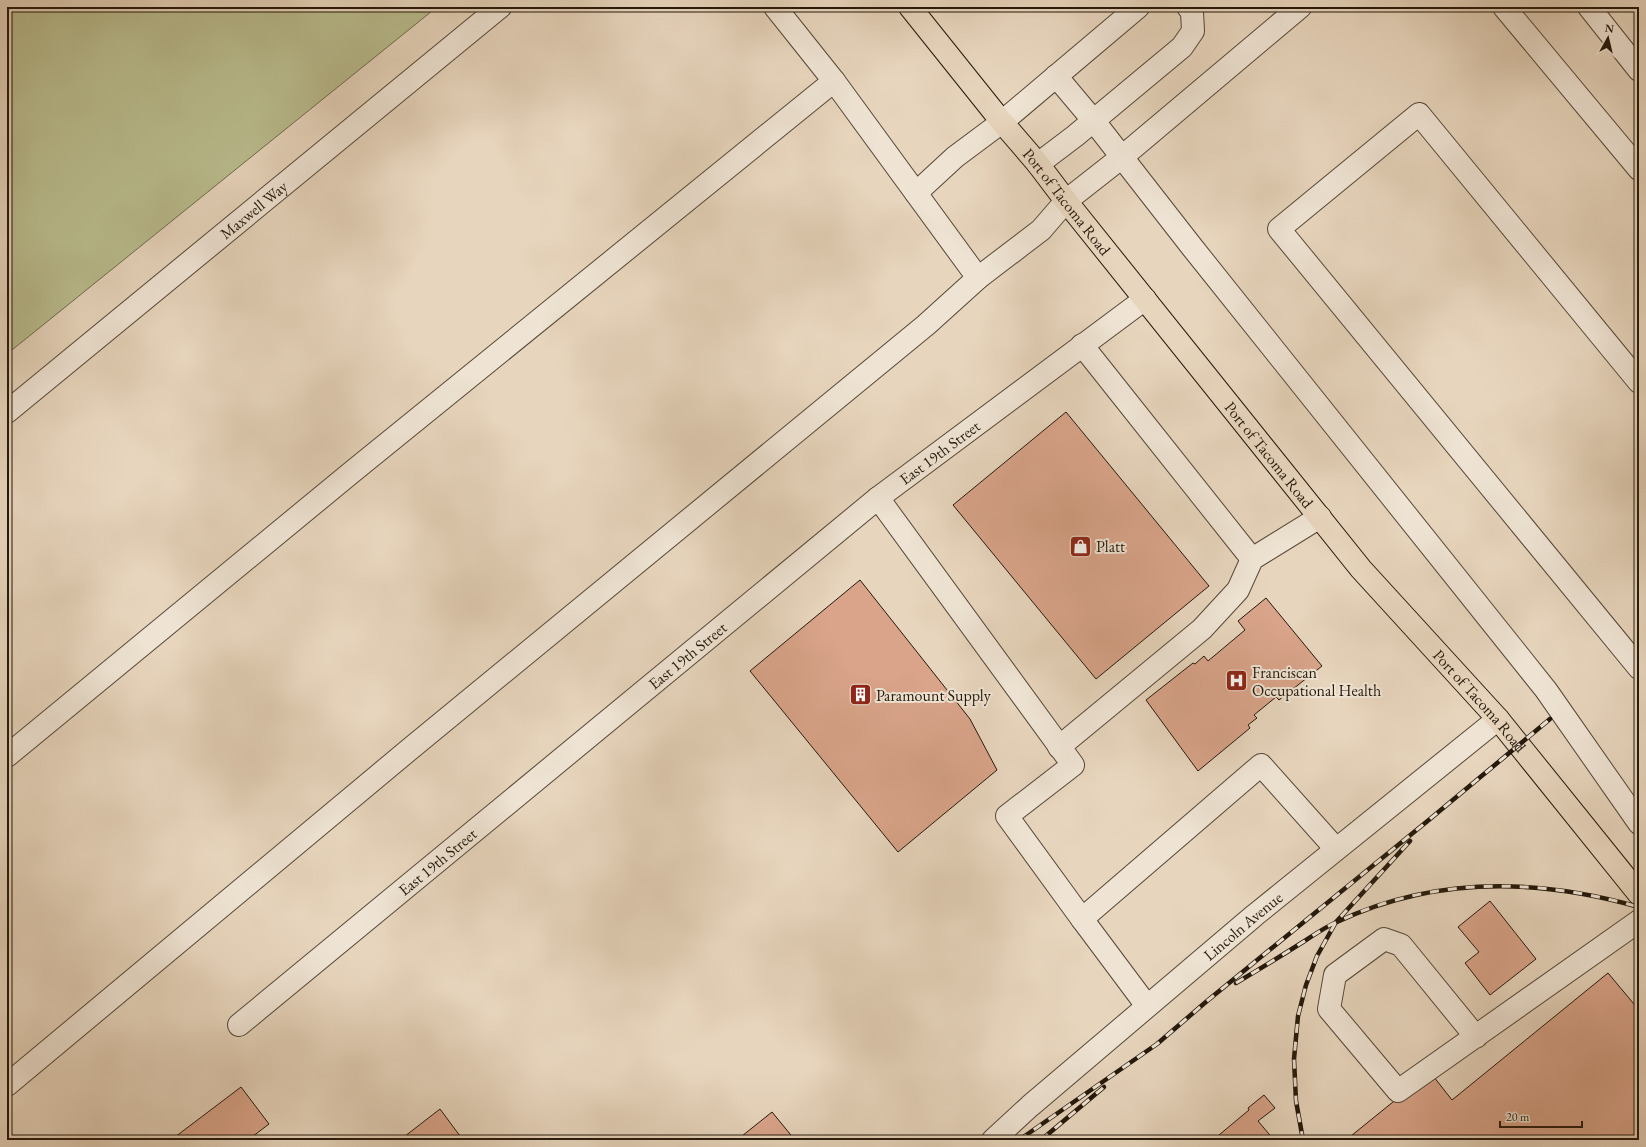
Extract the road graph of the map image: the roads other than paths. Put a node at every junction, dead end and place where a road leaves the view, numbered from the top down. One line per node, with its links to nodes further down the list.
1 (500, 7): 23 (street, Maxwell Way)
2 (775, 7): 11 (street)
3 (910, 7): 13 (main road, Port of Tacoma Road)
4 (1138, 7): 10 (street)
5 (1188, 7): 12 (street)
6 (1300, 7): 14 (street)
7 (1504, 7): 16 (street)
8 (1589, 7): 9 (street)
9 (1639, 70)
10 (1056, 76): 12 (street); 13 (street)
11 (834, 81): 17 (street); 30 (street)
12 (1093, 120): 14 (street); 15 (street)
13 (1002, 122): 15 (main road, Port of Tacoma Road); 17 (street)
14 (1122, 157): 18 (street); 31 (street)
15 (1038, 164): 18 (main road, Port of Tacoma Road)
16 (1639, 169)
17 (916, 193): 19 (street)
18 (1066, 201): 19 (street); 20 (main road, Port of Tacoma Road)
19 (978, 278): 39 (street)
20 (1145, 299): 21 (street, East 19th Street); 25 (main road, Port of Tacoma Road)
21 (1082, 346): 24 (street, East 19th Street); 26 (street)
22 (1639, 382): 27 (street)
23 (7, 412)
24 (878, 498): 29 (street); 37 (street, East 19th Street)
25 (1320, 517): 26 (street); 28 (main road, Port of Tacoma Road)
26 (1252, 559): 29 (street)
27 (1639, 668)
28 (1498, 719): 32 (street, Lincoln Avenue); 33 (main road, Port of Tacoma Road)
29 (1059, 747): 34 (street)
30 (7, 756)
31 (1639, 823)
32 (1336, 849): 34 (street); 36 (street, Lincoln Avenue)
33 (1639, 894)
34 (1082, 919): 36 (street)
35 (1639, 920): 38 (street)
36 (1147, 1006): 40 (street, Lincoln Avenue)
37 (239, 1024)
38 (1476, 1037): 38 (street)
39 (7, 1085)
40 (993, 1140)

